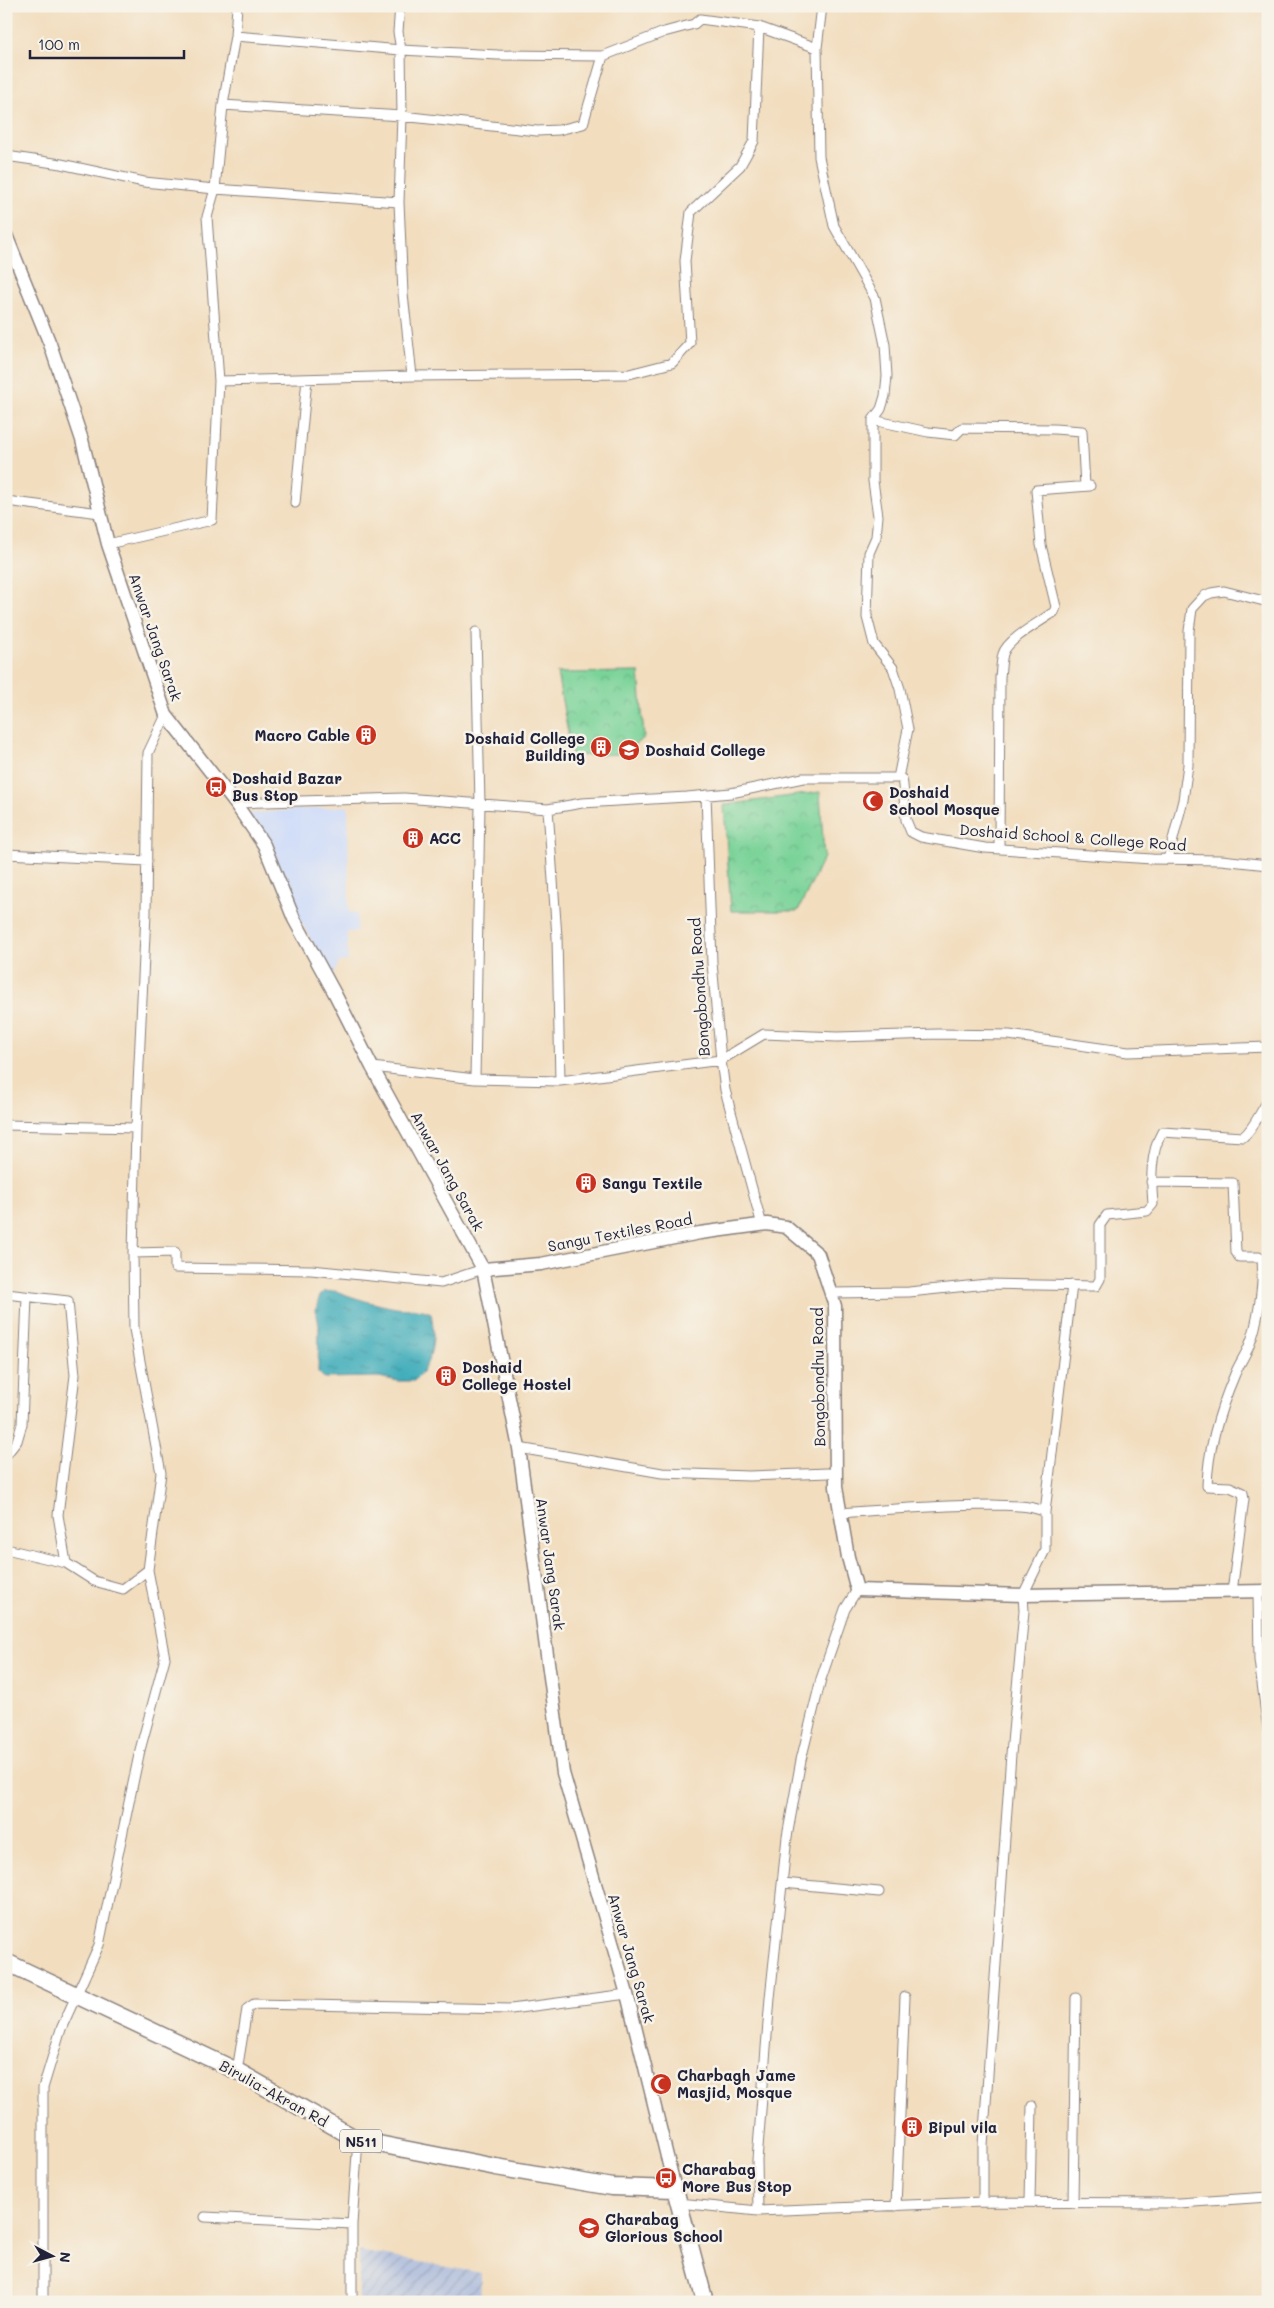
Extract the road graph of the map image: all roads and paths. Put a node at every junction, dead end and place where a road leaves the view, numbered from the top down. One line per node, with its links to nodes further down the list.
1 (237, 6): 5 (street)
2 (400, 6): 7 (street)
3 (822, 6): 6 (street)
4 (759, 27): 6 (street); 8 (street); 15 (street)
5 (235, 36): 7 (street); 9 (street)
6 (817, 48): 18 (street)
7 (401, 50): 8 (street); 10 (street)
8 (603, 56): 10 (street)
9 (223, 104): 10 (street); 12 (street)
10 (402, 116): 13 (street)
11 (6, 156): 12 (street)
12 (215, 189): 13 (street); 17 (street)
13 (399, 202): 15 (street)
14 (6, 235): 21 (main road, Anwar Jang Sarak)
15 (412, 376): 16 (street)
16 (307, 379): 17 (street); 20 (street)
17 (219, 381): 22 (street)
18 (873, 420): 26 (street); 31 (street)
19 (6, 501): 21 (street)
20 (295, 502)
21 (100, 513): 22 (main road, Anwar Jang Sarak)
22 (108, 544): 25 (main road, Anwar Jang Sarak)
23 (1268, 602): 33 (street)
24 (476, 632): 29 (street)
25 (166, 715): 28 (main road, Anwar Jang Sarak); 34 (street)
26 (898, 778): 27 (street); 31 (street, Doshaid School & College Road)
27 (706, 795): 30 (street); 37 (street, Bongobondhu Road)
28 (235, 803): 29 (street); 38 (main road, Anwar Jang Sarak)
29 (480, 804): 30 (street); 39 (street)
30 (548, 809): 40 (street)
31 (999, 849): 33 (street, Doshaid School & College Road)
32 (6, 854): 34 (street)
33 (1168, 860): 35 (street, Doshaid School & College Road)
34 (147, 861): 43 (street)
35 (1268, 865)
36 (1268, 1047): 37 (street)
37 (720, 1060): 40 (street); 45 (street, Bongobondhu Road)
38 (372, 1068): 39 (street); 47 (main road, Anwar Jang Sarak)
39 (475, 1079): 40 (street)
40 (560, 1080)
41 (1268, 1101): 44 (street)
42 (6, 1125): 43 (street)
43 (136, 1128): 46 (street)
44 (1151, 1182): 48 (street); 62 (street)
45 (762, 1225): 47 (main road, Sangu Textiles Road); 49 (main road, Bongobondhu Road)
46 (133, 1253): 47 (street); 59 (street)
47 (483, 1269): 52 (main road, Anwar Jang Sarak)
48 (1072, 1286): 49 (street); 55 (street)
49 (831, 1293): 56 (main road, Bongobondhu Road)
50 (6, 1294): 51 (street)
51 (27, 1297): 53 (street); 58 (street)
52 (519, 1448): 54 (street); 68 (main road, Anwar Jang Sarak)
53 (6, 1455)
54 (828, 1473)
55 (1045, 1512): 56 (street); 63 (street)
56 (840, 1513): 60 (main road, Bongobondhu Road)
57 (6, 1549): 58 (street)
58 (66, 1563): 59 (street)
59 (148, 1570): 69 (street)
60 (857, 1590): 63 (main road); 65 (street)
61 (1263, 1591): 62 (main road); 64 (street)
62 (1232, 1592): 63 (main road)
63 (1023, 1595): 77 (street)
64 (1268, 1730)
65 (783, 1883): 66 (street); 81 (street)
66 (879, 1892)
67 (6, 1962): 69 (highway, Birulia-Akran Rd / N511)
68 (626, 1994): 72 (street); 75 (main road, Anwar Jang Sarak)
69 (77, 1996): 72 (highway, Birulia-Akran Rd / N511); 84 (street)
70 (905, 1997): 80 (street)
71 (1076, 1998): 79 (street)
72 (237, 2071): 74 (highway, Birulia-Akran Rd / N511)
73 (1032, 2106): 78 (street)
74 (358, 2140): 75 (highway, Birulia-Akran Rd / N511); 83 (street)
75 (677, 2196): 81 (street); 86 (highway)
76 (1268, 2196): 79 (street)
77 (983, 2202): 78 (street); 80 (street)
78 (1030, 2202): 79 (street)
79 (1073, 2203)
80 (896, 2206): 81 (street)
81 (758, 2211)
82 (206, 2217): 83 (street)
83 (352, 2224): 85 (street)
84 (43, 2302)
85 (352, 2302)
86 (705, 2302)

